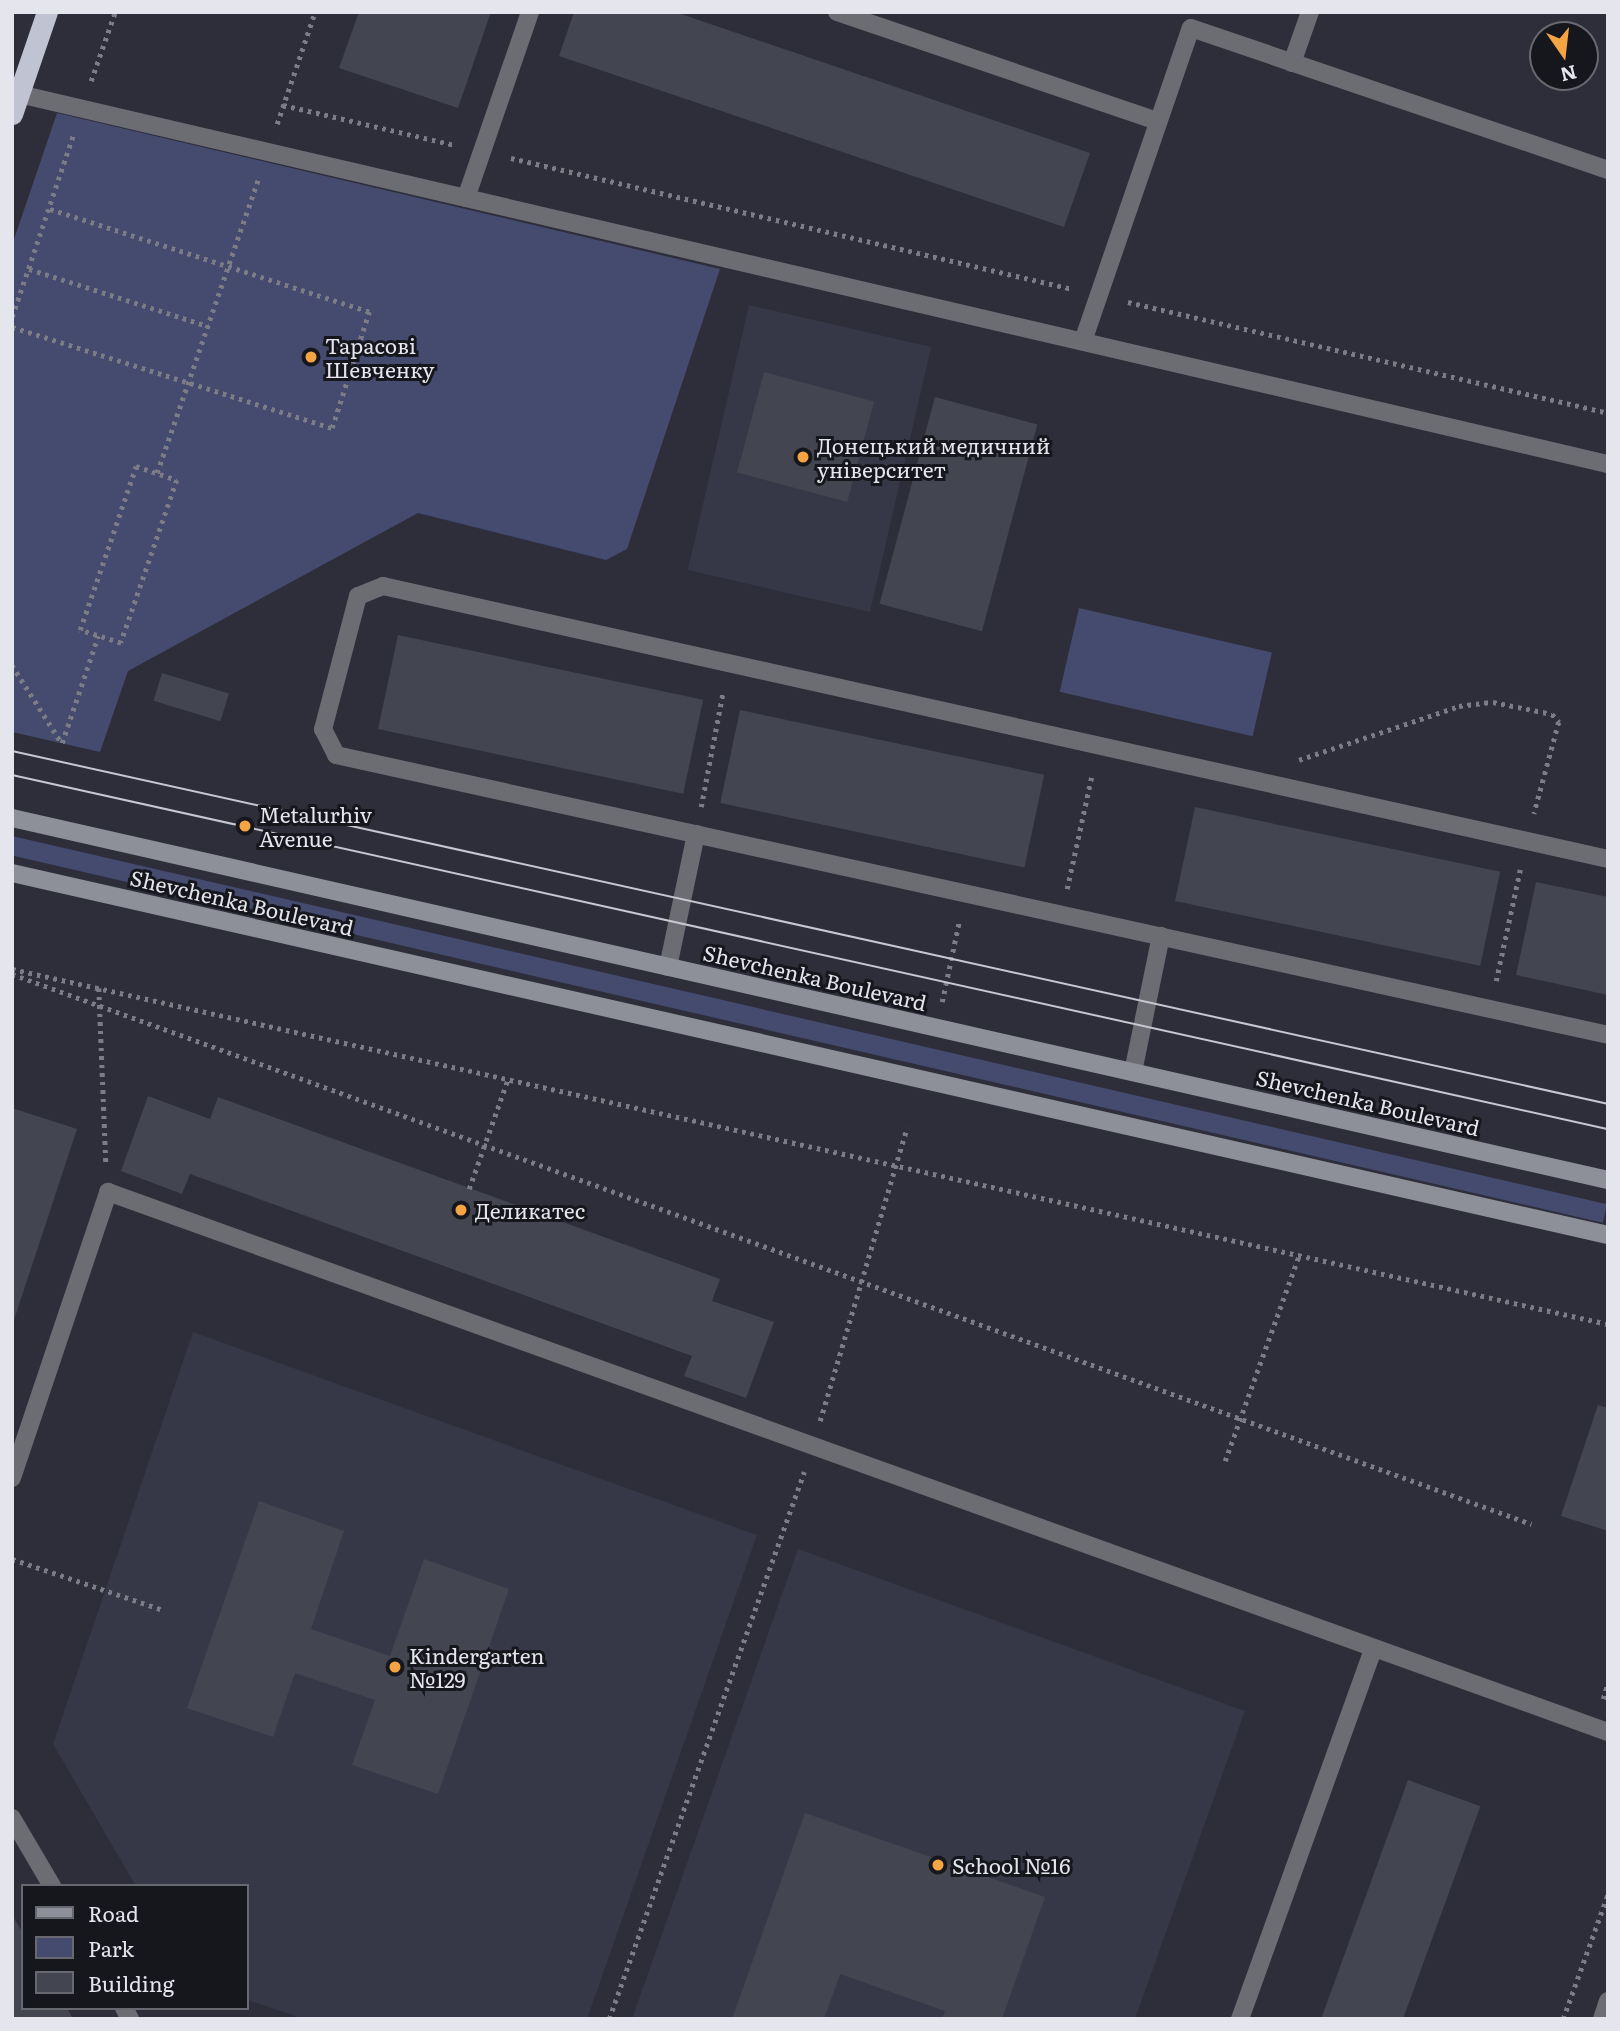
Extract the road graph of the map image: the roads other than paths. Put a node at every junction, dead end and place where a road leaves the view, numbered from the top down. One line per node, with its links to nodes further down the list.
1 (47, 12): 6 (highway)
2 (530, 12): 9 (street)
3 (837, 12): 7 (street)
4 (1310, 12): 5 (street)
5 (1292, 63): 7 (street); 8 (street)
6 (14, 100): 9 (street)
7 (1158, 121): 10 (street)
8 (1608, 170)
9 (466, 198): 10 (street)
10 (1083, 341): 11 (street)
11 (1608, 464)
12 (12, 818): 17 (street, Shevchenka Boulevard)
13 (696, 834): 14 (street); 16 (street); 17 (street)
14 (1608, 859)
15 (12, 873): 21 (street, Shevchenka Boulevard)
16 (1161, 936): 18 (street); 19 (street)
17 (668, 967): 19 (street, Shevchenka Boulevard)
18 (1608, 1035)
19 (1133, 1072): 20 (street, Shevchenka Boulevard)
20 (1608, 1180)
21 (1608, 1235)
22 (12, 1478): 23 (street)
23 (1373, 1649): 24 (street); 28 (street)
24 (1608, 1732)
25 (12, 1818): 26 (street)
26 (51, 1884)
27 (1608, 2001): 29 (street)
28 (1240, 2019)
29 (1601, 2019)

